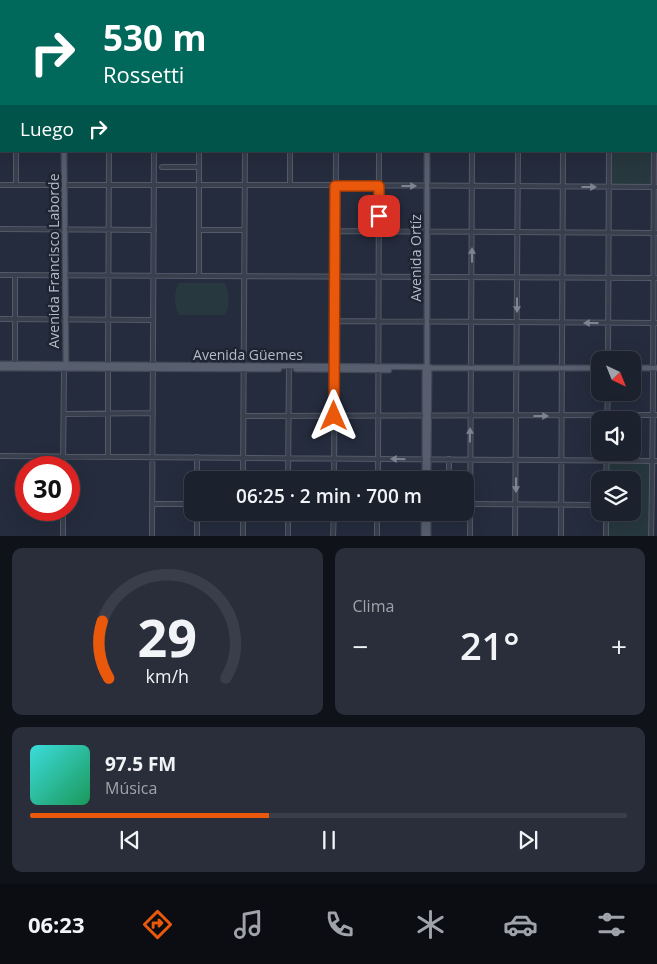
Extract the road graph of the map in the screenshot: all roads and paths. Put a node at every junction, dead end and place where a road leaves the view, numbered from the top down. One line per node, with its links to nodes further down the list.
1 (16, 152): 19 (street)
2 (63, 152): 20 (main road, Avenida Francisco Laborde)
3 (109, 152): 21 (street)
4 (154, 152): 22 (street)
5 (199, 152): 17 (street)
6 (245, 152): 24 (street)
7 (290, 152): 25 (street)
8 (336, 152): 26 (street)
9 (379, 152): 27 (street)
10 (427, 152): 28 (main road, Avenida Ortíz)
11 (472, 152): 29 (street)
12 (518, 152): 30 (street)
13 (563, 152): 31 (street)
14 (609, 152): 32 (street)
15 (654, 152): 33 (street)
16 (162, 167): 17 (street)
17 (199, 167): 23 (street)
18 (0, 185): 19 (street)
19 (16, 185): 20 (street)
20 (63, 185): 21 (street); 35 (main road, Avenida Francisco Laborde)
21 (109, 185): 22 (street); 36 (street)
22 (154, 186): 23 (street); 37 (street)
23 (199, 186): 24 (street); 38 (street)
24 (244, 186): 25 (street); 39 (street)
25 (290, 186): 26 (street)
26 (335, 186): 27 (street); 40 (street)
27 (379, 186): 28 (street, one-way to 28); 41 (street)
28 (427, 186): 29 (street); 42 (main road, Avenida Ortíz)
29 (472, 186): 30 (street); 43 (street)
30 (517, 187): 31 (street); 44 (street)
31 (563, 187): 32 (street, one-way to 32); 45 (street)
32 (609, 187): 33 (street); 46 (street)
33 (655, 187): 47 (street)
34 (0, 229): 35 (street)
35 (64, 229): 36 (street); 50 (main road, Avenida Francisco Laborde)
36 (108, 229): 37 (street); 51 (street)
37 (154, 230): 52 (street)
38 (199, 230): 39 (street); 53 (street)
39 (244, 230): 54 (street)
40 (335, 231): 41 (street); 55 (street)
41 (378, 231): 42 (street); 56 (street)
42 (427, 231): 43 (street); 57 (main road, Avenida Ortíz)
43 (472, 232): 44 (street); 58 (street, one-way to 43)
44 (517, 232): 45 (street); 59 (street)
45 (562, 232): 46 (street); 60 (street)
46 (609, 232): 47 (street); 61 (street)
47 (655, 233): 62 (street)
48 (0, 275): 49 (street)
49 (15, 275): 50 (street); 64 (street)
50 (63, 275): 51 (street); 65 (main road, Avenida Francisco Laborde)
51 (108, 275): 52 (street); 66 (street)
52 (153, 275): 53 (street); 67 (street)
53 (199, 276): 54 (street)
54 (244, 276): 55 (street); 83 (street)
55 (335, 276): 56 (street); 68 (street)
56 (378, 276): 57 (street); 69 (street)
57 (427, 276): 58 (street); 70 (main road, Avenida Ortíz)
58 (472, 277): 59 (street); 71 (street)
59 (517, 277): 60 (street); 72 (street, one-way to 72)
60 (562, 277): 61 (street); 73 (street)
61 (608, 278): 62 (street); 74 (street)
62 (655, 278): 75 (street)
63 (0, 319): 64 (street)
64 (15, 320): 65 (street); 79 (street)
65 (64, 320): 66 (street); 80 (main road, Avenida Francisco Laborde)
66 (108, 320): 67 (street); 77 (street)
67 (153, 320): 81 (street)
68 (335, 321): 69 (street); 85 (street)
69 (378, 322): 70 (street); 86 (street)
70 (426, 322): 71 (street); 87 (main road, Avenida Ortíz)
71 (471, 322): 72 (street); 88 (street)
72 (517, 322): 73 (street); 89 (street)
73 (562, 323): 74 (street, one-way to 73); 90 (street)
74 (609, 323): 75 (street); 76 (street)
75 (655, 323): 93 (street)
76 (608, 351)
77 (108, 363)
78 (0, 364): 79 (main road)
79 (15, 366): 80 (main road, Avenida Güemes); 82 (main road)
80 (64, 367): 81 (main road, Avenida Güemes); 97 (street, Avenida Francisco Laborde)
81 (153, 367): 83 (main road, Avenida Güemes); 96 (street)
82 (0, 368)
83 (244, 368): 84 (main road, Avenida Güemes); 100 (street)
84 (289, 368): 85 (main road, Avenida Güemes); 101 (street)
85 (334, 368): 86 (main road, Avenida Güemes); 102 (street)
86 (378, 368): 87 (main road, Avenida Güemes); 98 (street)
87 (428, 368): 88 (main road, Avenida Güemes); 103 (main road, Avenida Ortíz)
88 (471, 368): 89 (main road, Avenida Güemes); 104 (street)
89 (516, 368): 90 (main road, Avenida Güemes); 105 (street)
90 (562, 368): 91 (main road, Avenida Güemes); 106 (street)
91 (591, 368)
92 (641, 368): 93 (main road)
93 (655, 368): 99 (street)
94 (108, 372): 95 (street)
95 (108, 413): 96 (street); 97 (street); 113 (street)
96 (153, 413): 114 (street)
97 (64, 414): 111 (street, Avenida Francisco Laborde)
98 (378, 415): 102 (street); 103 (street); 119 (street)
99 (655, 415): 107 (street); 128 (street)
100 (244, 416): 101 (street); 116 (street)
101 (289, 416): 102 (street); 117 (street)
102 (334, 416): 118 (street)
103 (426, 416): 104 (street); 120 (main road, Avenida Ortíz)
104 (471, 416): 105 (street); 122 (street, one-way to 104)
105 (516, 416): 106 (street, one-way to 106); 123 (street)
106 (561, 416): 108 (street); 124 (street)
107 (641, 416)
108 (591, 417)
109 (0, 456): 110 (street)
110 (15, 456)
111 (63, 456)
112 (80, 457): 113 (street)
113 (108, 457): 114 (street)
114 (152, 457): 115 (street); 138 (street)
115 (197, 457): 116 (street); 129 (street)
116 (243, 458): 117 (street); 130 (street)
117 (289, 458): 118 (street); 131 (street)
118 (334, 458): 119 (street); 132 (street)
119 (378, 458): 120 (street, one-way to 119); 133 (street)
120 (427, 459): 121 (street); 134 (main road, Avenida Ortíz)
121 (449, 459): 122 (street); 135 (street)
122 (470, 459): 123 (street); 136 (street)
123 (516, 459): 124 (street); 141 (street, one-way to 141)
124 (561, 460): 125 (street); 142 (street)
125 (591, 461)
126 (607, 461): 137 (street)
127 (641, 461): 128 (street)
128 (655, 461): 165 (street)
129 (197, 471)
130 (243, 471)
131 (288, 471)
132 (334, 471)
133 (378, 471)
134 (426, 471)
135 (449, 471)
136 (469, 471)
137 (606, 471)
138 (152, 504): 139 (street); 154 (street)
139 (184, 504)
140 (474, 504): 141 (street)
141 (516, 504): 142 (street); 162 (street)
142 (561, 505): 143 (street); 163 (street)
143 (591, 505)
144 (63, 521): 153 (street)
145 (197, 521): 155 (street)
146 (243, 521): 156 (street)
147 (288, 521): 157 (street)
148 (334, 521): 158 (street)
149 (377, 521): 159 (street)
150 (426, 521): 160 (main road)
151 (469, 521): 161 (street)
152 (606, 521): 164 (street)
153 (63, 536)
154 (152, 536)
155 (197, 536)
156 (243, 536)
157 (288, 536)
158 (334, 536)
159 (377, 536)
160 (426, 536)
161 (470, 536)
162 (515, 536)
163 (561, 536)
164 (606, 536)
165 (652, 536)

